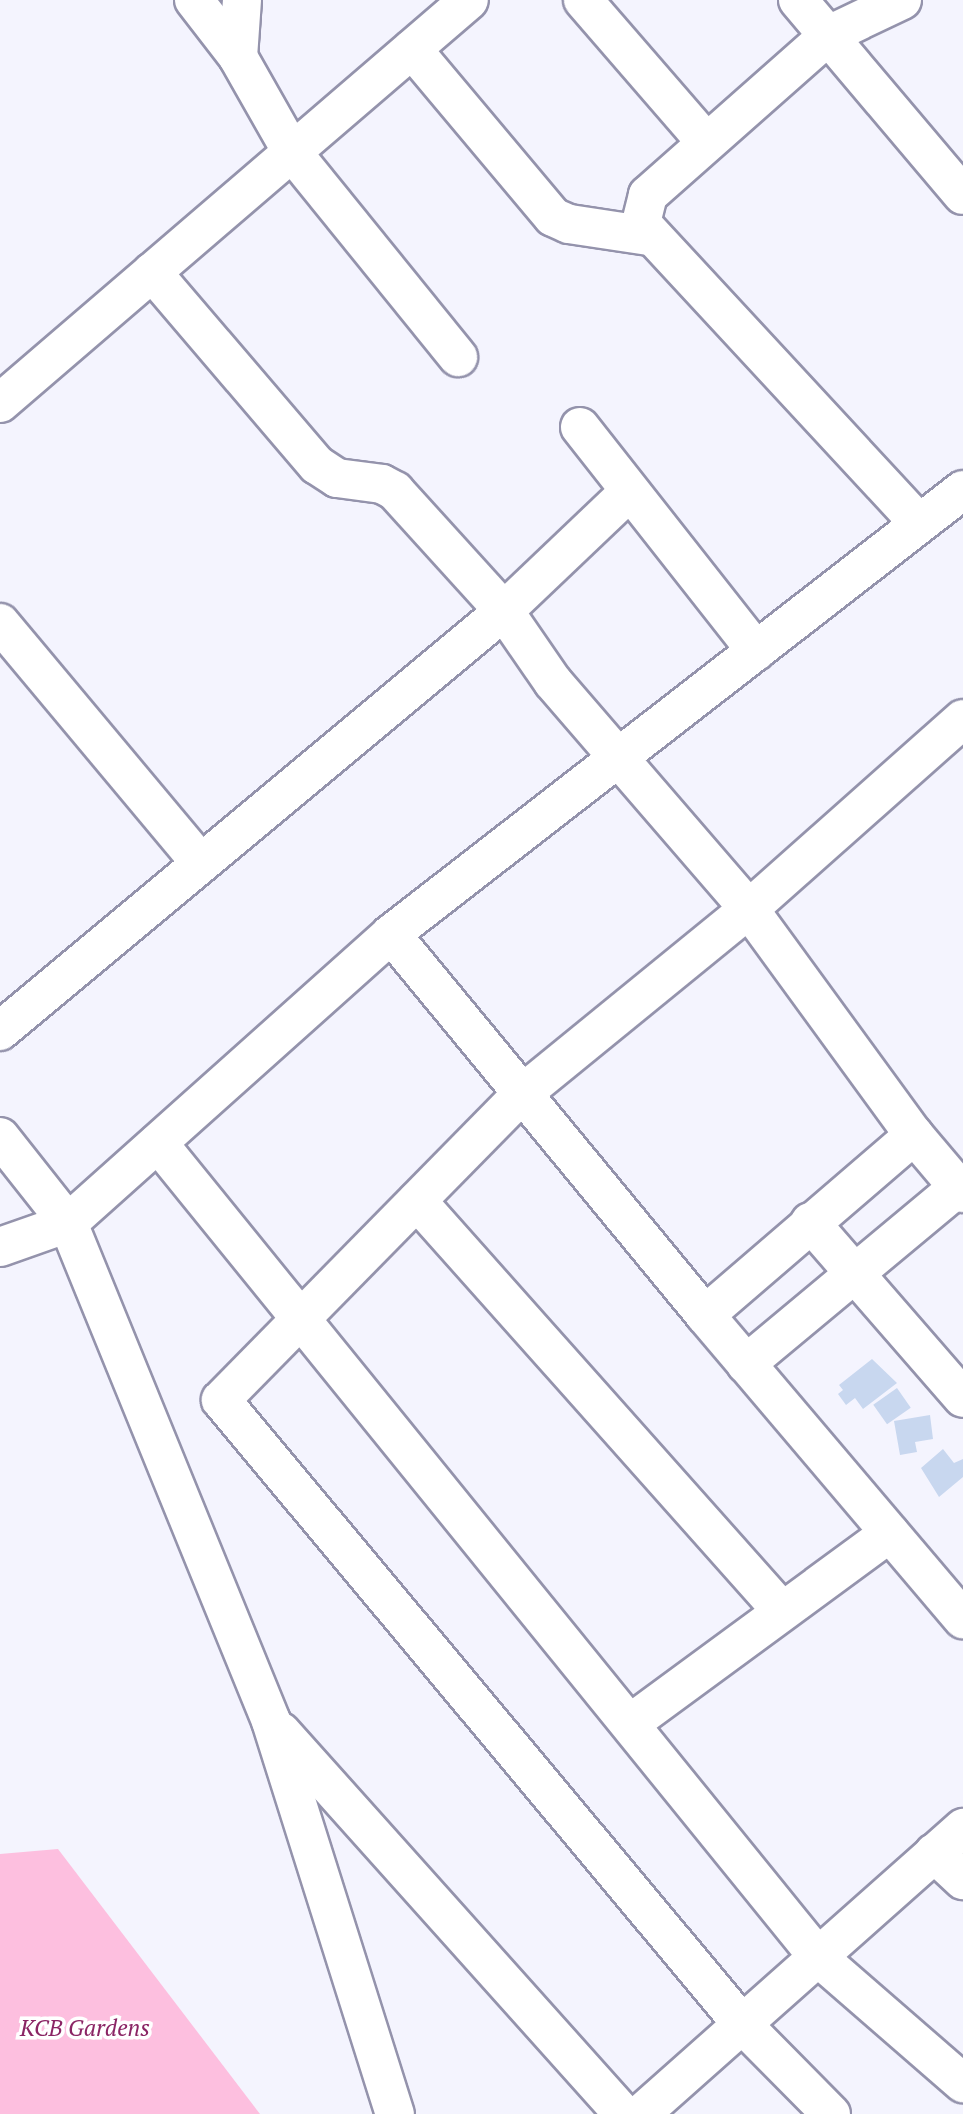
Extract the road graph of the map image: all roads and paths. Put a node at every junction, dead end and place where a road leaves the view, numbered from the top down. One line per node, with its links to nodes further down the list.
1 (194, 0): 9 (street)
2 (242, 0): 9 (street)
3 (469, 0): 8 (street)
4 (583, 0): 10 (street)
5 (798, 0): 7 (street)
6 (902, 0): 7 (street)
7 (829, 36): 10 (street); 12 (street)
8 (412, 49): 11 (street); 13 (street)
9 (238, 57): 11 (street)
10 (706, 142): 13 (street)
11 (292, 152): 14 (street); 15 (street)
12 (963, 195)
13 (648, 236): 20 (street)
14 (152, 272): 16 (street); 21 (street)
15 (458, 358)
16 (0, 403)
17 (580, 427): 18 (street)
18 (629, 492): 21 (street); 23 (street)
19 (962, 494): 20 (street)
20 (919, 523): 23 (street)
21 (504, 611): 25 (street); 26 (street)
22 (0, 623): 26 (street)
23 (756, 651): 25 (street)
24 (961, 725): 27 (street)
25 (619, 758): 27 (street); 28 (street)
26 (201, 863): 29 (street)
27 (749, 909): 30 (street); 31 (street)
28 (391, 934): 30 (street); 33 (street)
29 (0, 1031)
30 (522, 1094): 35 (street); 40 (street)
31 (914, 1135): 34 (street); 36 (street)
32 (0, 1137): 37 (street)
33 (158, 1143): 37 (street); 41 (street)
34 (961, 1188): 39 (street)
35 (417, 1201): 41 (street); 45 (street)
36 (810, 1222): 39 (street); 40 (street)
37 (68, 1223): 38 (street); 47 (street)
38 (0, 1247)
39 (855, 1273): 42 (street); 43 (street)
40 (705, 1315): 42 (street)
41 (299, 1320): 48 (street); 53 (street)
42 (746, 1364): 44 (street)
43 (963, 1398)
44 (890, 1533): 45 (street); 46 (street)
45 (782, 1611): 48 (street)
46 (963, 1619)
47 (271, 1721): 55 (street); 56 (street)
48 (631, 1723): 52 (street)
49 (963, 1828): 50 (street)
50 (934, 1853): 51 (street); 52 (street)
51 (963, 1881)
52 (819, 1958): 53 (street); 54 (street)
53 (742, 2024): 57 (street); 58 (street)
54 (963, 2083)
55 (395, 2114)
56 (623, 2114)
57 (641, 2114)
58 (831, 2114)

